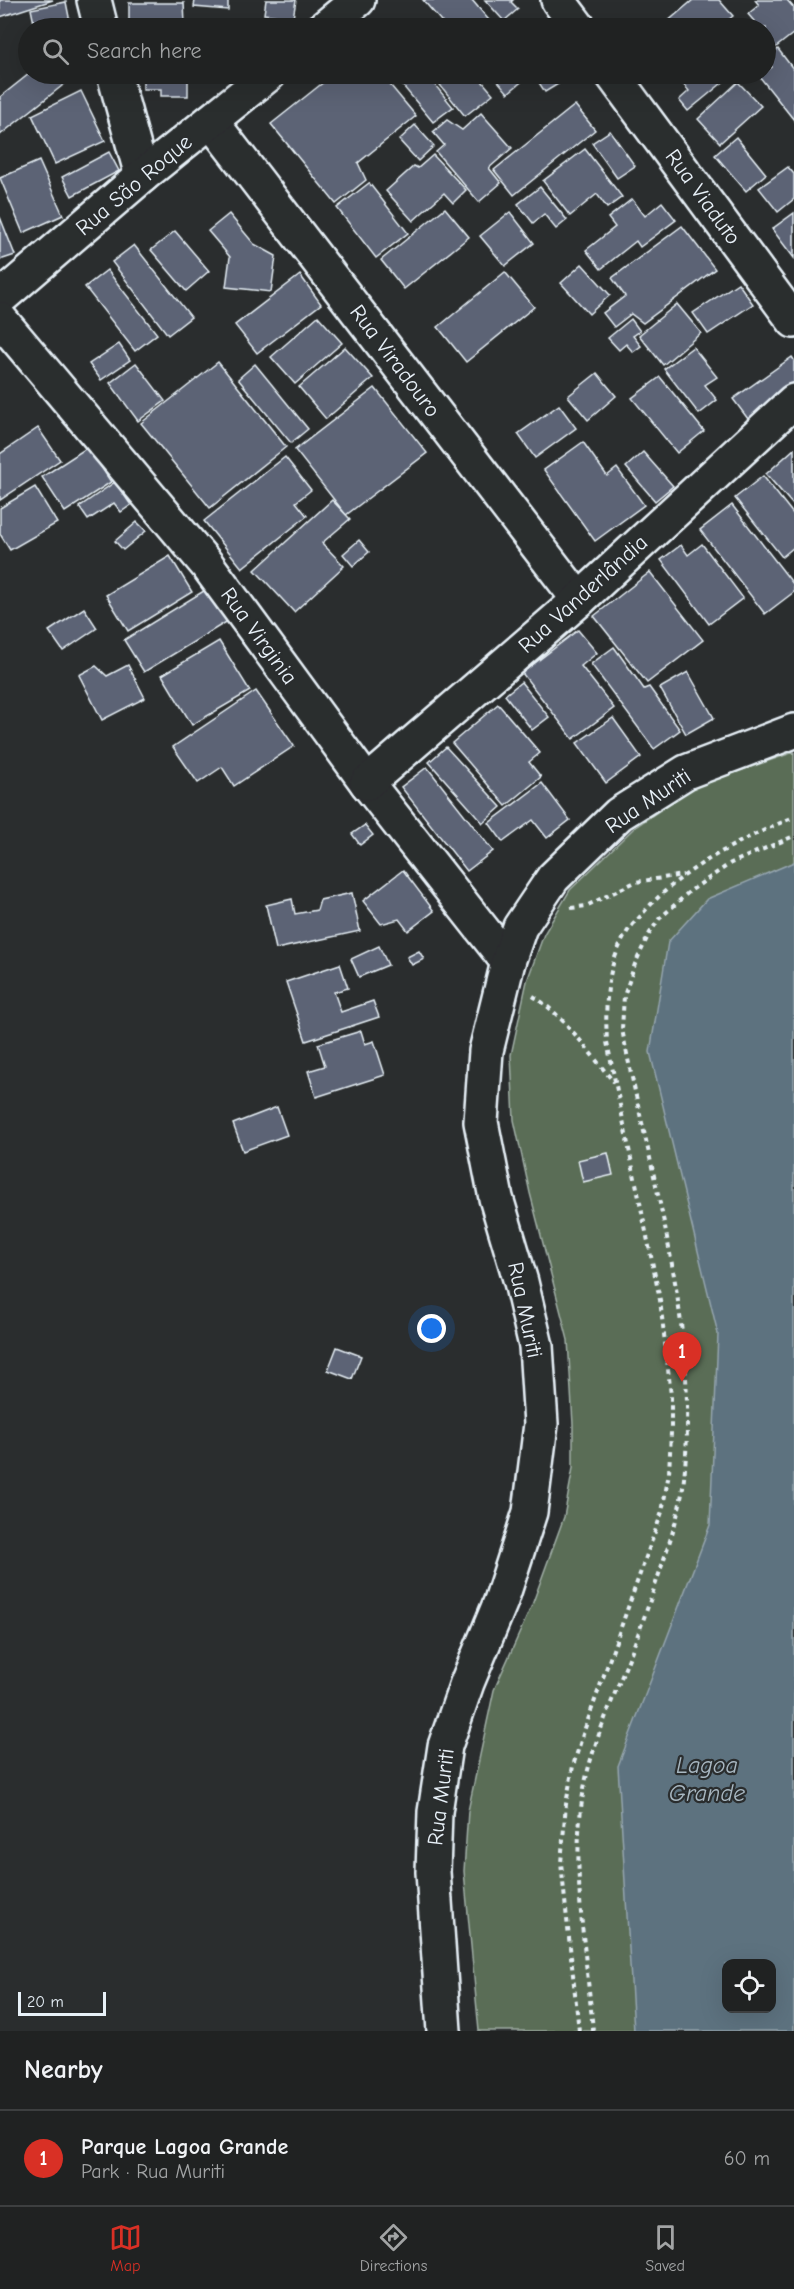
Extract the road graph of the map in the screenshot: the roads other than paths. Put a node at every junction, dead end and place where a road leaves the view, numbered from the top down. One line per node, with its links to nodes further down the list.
1 (94, 0): 3 (street)
2 (558, 0): 4 (street)
3 (98, 18)
4 (572, 18)
5 (117, 84): 9 (street)
6 (257, 84): 8 (street, Rua São Roque)
7 (619, 84): 12 (street, Rua Viaduto)
8 (211, 121): 9 (street, Rua São Roque); 14 (street, Rua Viradouro)
9 (142, 176): 10 (street, Rua São Roque)
10 (0, 298)
11 (0, 319): 16 (street, Rua Virginia)
12 (794, 321)
13 (794, 400): 14 (street, Rua Vanderlândia)
14 (579, 600): 16 (street, Rua Vanderlândia)
15 (794, 731): 17 (street, Rua Muriti)
16 (367, 783): 17 (street, Rua Virginia)
17 (508, 962): 18 (street, Rua Muriti)
18 (444, 2031)

